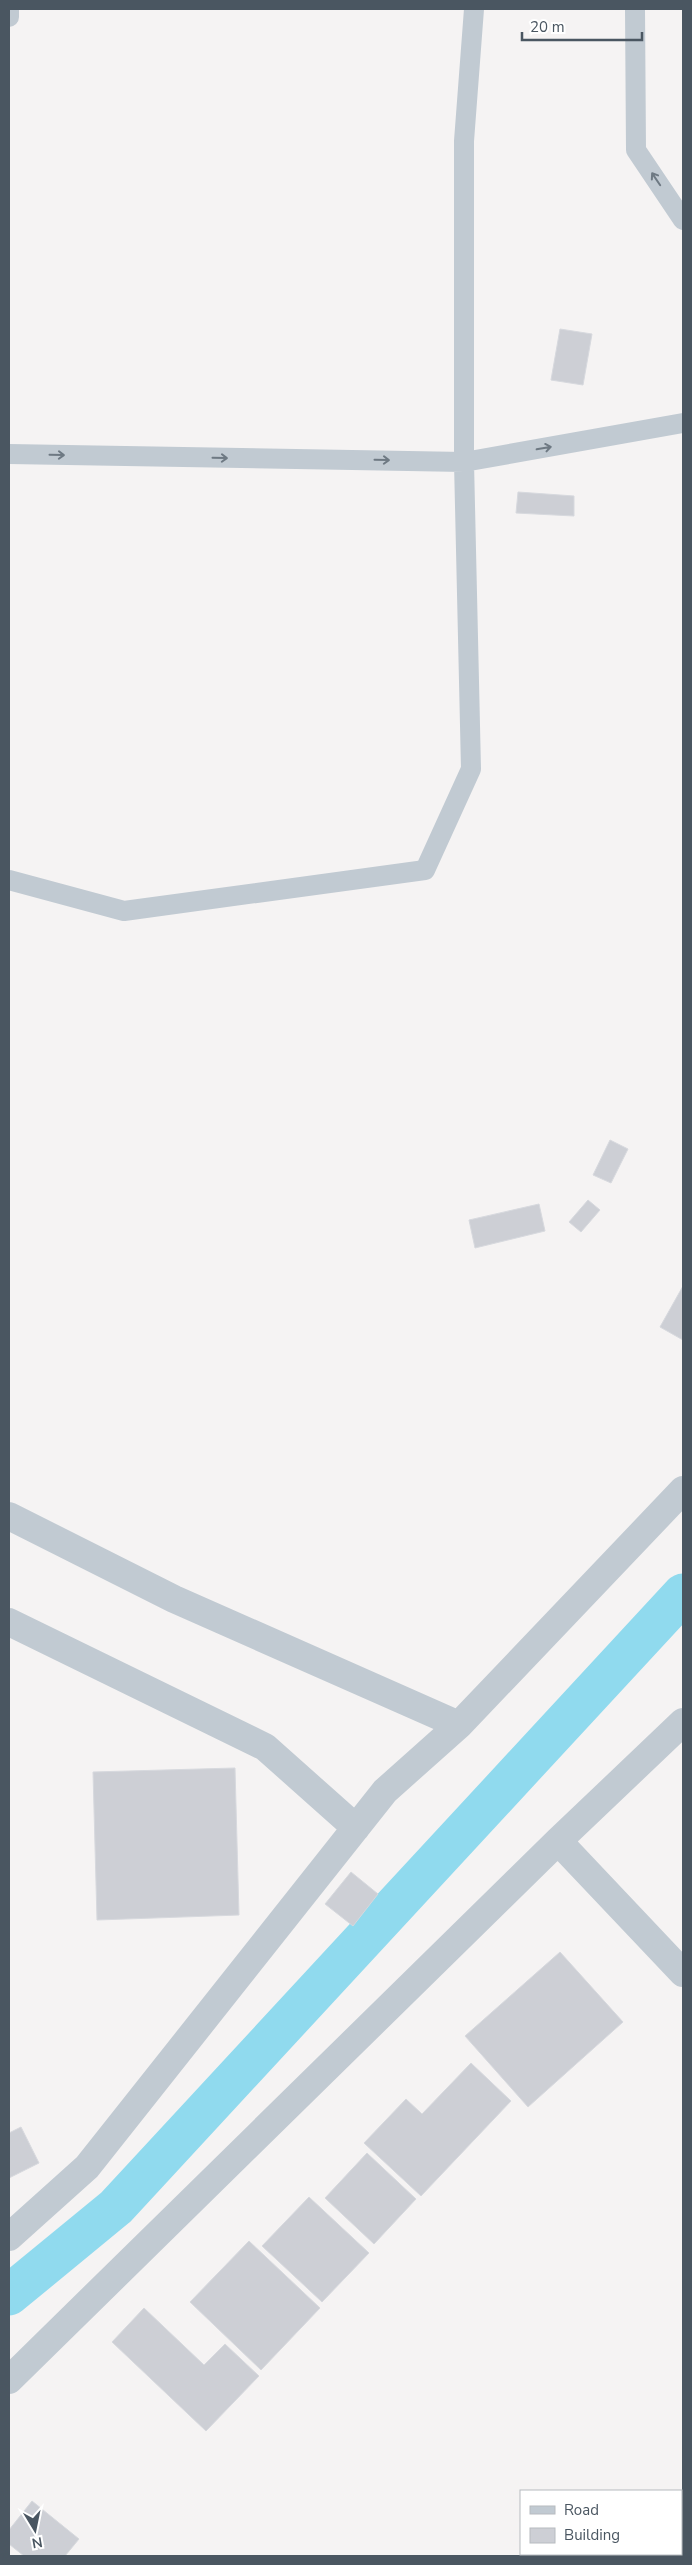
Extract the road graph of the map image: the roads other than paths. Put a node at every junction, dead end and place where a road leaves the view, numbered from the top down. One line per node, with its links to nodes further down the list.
1 (9, 9): 4 (lane)
2 (474, 9): 8 (lane)
3 (635, 9): 5 (lane, one-way to 3)
4 (9, 16)
5 (683, 220)
6 (683, 423): 8 (lane, one-way to 6)
7 (9, 454): 8 (lane, one-way to 8)
8 (464, 462): 9 (lane)
9 (9, 880)
10 (683, 1490): 14 (street)
11 (9, 1516): 14 (street)
12 (9, 1622): 15 (street)
13 (683, 1722): 16 (street)
14 (459, 1725): 15 (street)
15 (356, 1828): 18 (street)
16 (558, 1841): 17 (street); 19 (street)
17 (683, 1973)
18 (9, 2238)
19 (9, 2380)

